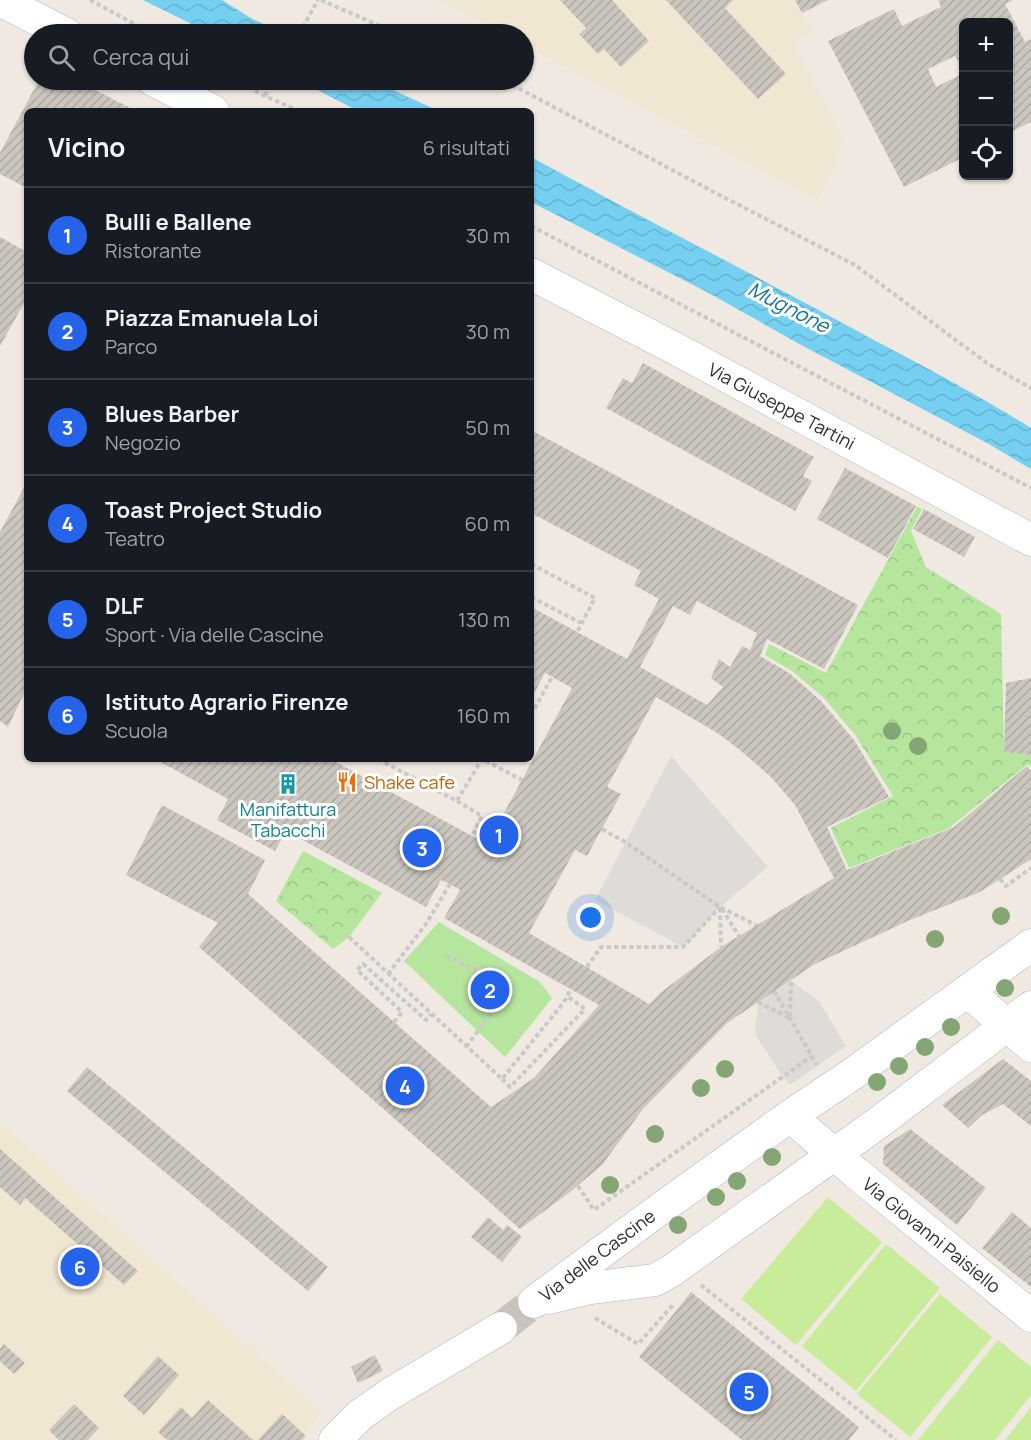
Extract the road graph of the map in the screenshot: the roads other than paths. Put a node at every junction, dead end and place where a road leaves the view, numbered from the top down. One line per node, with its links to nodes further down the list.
1 (0, 0): 2 (street)
2 (47, 24)
3 (172, 90): 4 (street)
4 (207, 108)
5 (534, 276): 6 (street, Via Giuseppe Tartini)
6 (1031, 540)
7 (1031, 945): 8 (street, Via delle Cascine)
8 (967, 991): 9 (street); 11 (street, Via delle Cascine)
9 (1019, 1016): 10 (street); 12 (street, Via delle Cascine)
10 (1031, 1046)
11 (790, 1116): 12 (street); 12 (street, Via delle Cascine)
12 (834, 1154): 13 (street, Via Giovanni Paisiello)
13 (1031, 1316)
14 (501, 1328): 15 (street)
15 (335, 1440)

